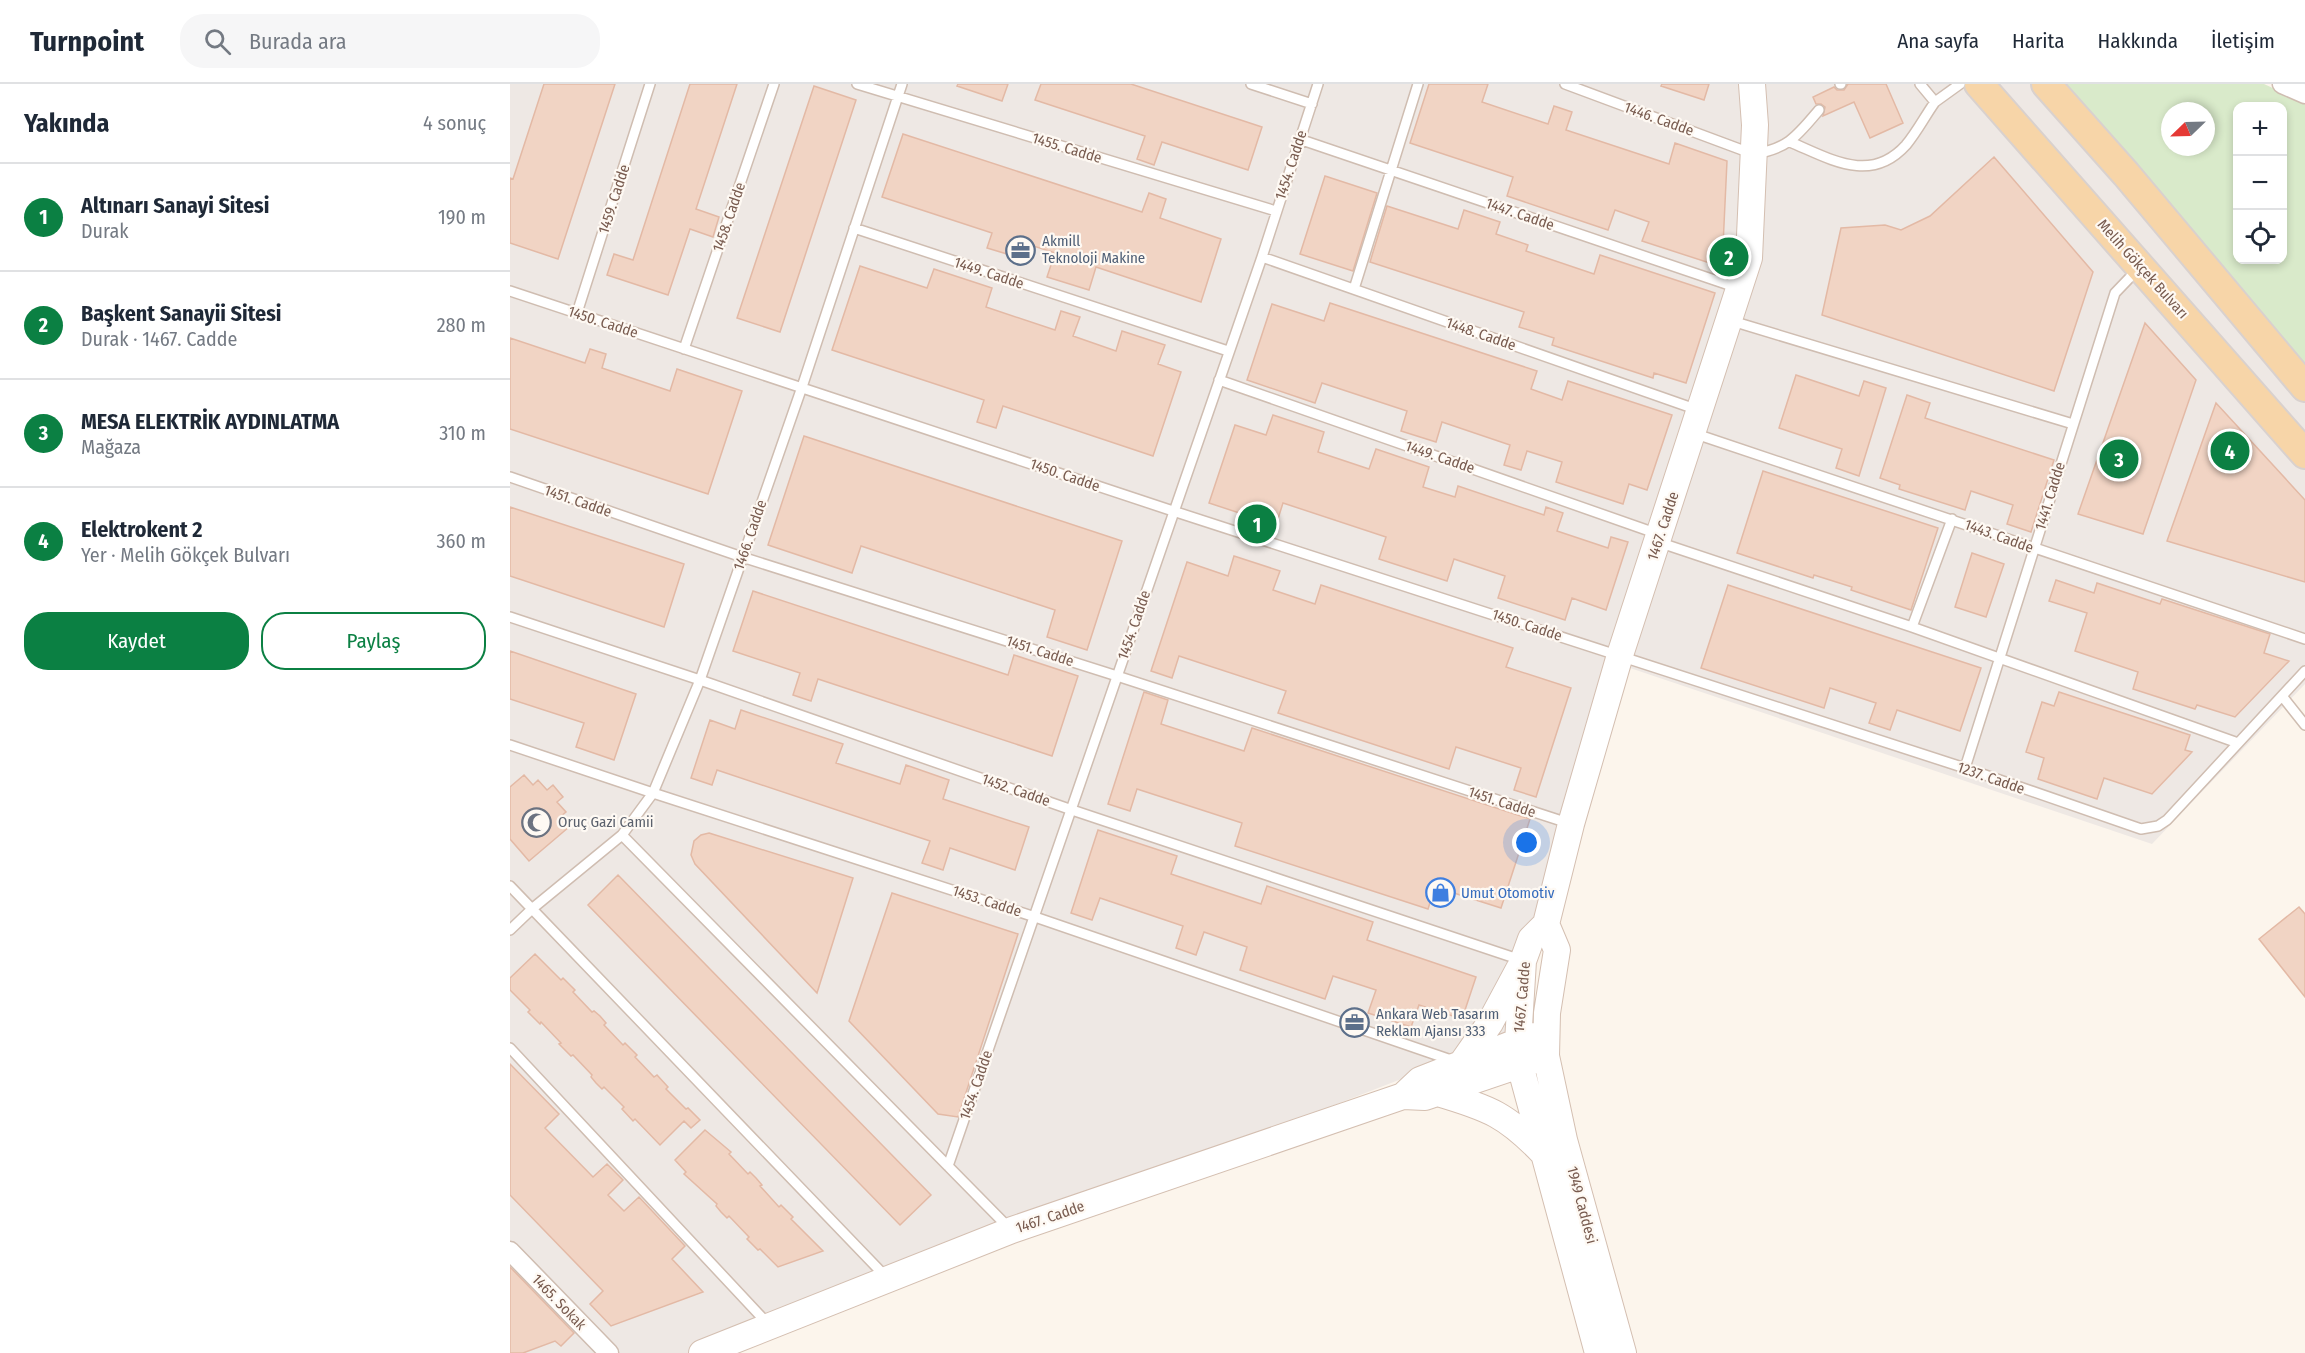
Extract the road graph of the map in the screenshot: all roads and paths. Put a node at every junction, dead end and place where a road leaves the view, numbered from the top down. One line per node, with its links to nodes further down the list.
1 (650, 84): 33 (lane, 1459. Cadde)
2 (774, 84): 35 (lane, 1458. Cadde)
3 (857, 84): 17 (lane, 1455. Cadde)
4 (902, 84): 17 (lane, 1466. Cadde)
5 (1251, 84): 19 (lane)
6 (1318, 84): 19 (lane, 1454. Cadde)
7 (1418, 84): 25 (lane)
8 (1565, 84): 24 (lane, 1446. Cadde)
9 (1752, 84): 21 (street, 1467. Cadde)
10 (1761, 84): 21 (street, 1467. Cadde)
11 (1920, 84): 18 (lane)
12 (1960, 84): 18 (lane)
13 (1979, 84): 29 (main road, Melih Gökçek Bulvarı)
14 (2046, 84): 39 (main road)
15 (2282, 84): 16 (street)
16 (2305, 94)
17 (897, 97): 26 (lane, 1455. Cadde); 27 (lane, 1466. Cadde)
18 (1935, 102): 23 (lane)
19 (1312, 104): 22 (lane, 1454. Cadde)
20 (1819, 110): 23 (lane)
21 (1755, 125): 24 (street, 1467. Cadde)
22 (1299, 139): 25 (lane, 1447. Cadde); 26 (lane, 1454. Cadde)
23 (1790, 142): 24 (lane)
24 (1753, 154): 30 (street, 1467. Cadde)
25 (1393, 171): 30 (lane, 1447. Cadde); 31 (lane)
26 (1276, 211): 28 (lane, 1454. Cadde)
27 (854, 228): 36 (lane, 1449. Cadde); 38 (lane, 1466. Cadde)
28 (1262, 257): 31 (lane, 1448. Cadde); 36 (lane, 1454. Cadde)
29 (2140, 266): 41 (lane, 1441. Cadde); 42 (main road, Melih Gökçek Bulvarı)
30 (1740, 288): 34 (street, 1467. Cadde)
31 (1354, 289): 40 (lane, 1448. Cadde)
32 (510, 291): 33 (lane, 1450. Cadde)
33 (577, 314): 35 (lane, 1450. Cadde)
34 (1729, 321): 40 (street, 1467. Cadde); 41 (lane)
35 (684, 349): 38 (lane, 1450. Cadde)
36 (1228, 351): 37 (lane, 1454. Cadde)
37 (1220, 380): 44 (lane, 1454. Cadde); 46 (lane, 1449. Cadde)
38 (802, 387): 44 (lane, 1450. Cadde); 48 (lane, 1466. Cadde)
39 (2305, 387)
40 (1697, 422): 45 (lane, 1443. Cadde); 46 (street, 1467. Cadde)
41 (2073, 424): 47 (lane, 1441. Cadde)
42 (2305, 454)
43 (510, 477): 48 (lane, 1451. Cadde)
44 (1173, 511): 52 (lane, 1450. Cadde); 55 (lane, 1454. Cadde)
45 (1952, 519): 47 (lane, 1443. Cadde); 50 (lane)
46 (1659, 539): 50 (lane, 1449. Cadde); 52 (street, 1467. Cadde)
47 (2034, 548): 51 (lane, 1443. Cadde); 53 (lane, 1441. Cadde)
48 (741, 557): 55 (lane, 1451. Cadde); 56 (lane, 1466. Cadde)
49 (510, 617): 56 (lane, 1452. Cadde)
50 (1912, 627): 53 (lane, 1449. Cadde)
51 (2305, 639)
52 (1620, 655): 61 (lane, 1237. Cadde); 64 (street, 1467. Cadde)
53 (1999, 658): 59 (lane, 1449. Cadde); 61 (lane, 1441. Cadde)
54 (2305, 671): 57 (lane, 1237. Cadde)
55 (1117, 676): 63 (lane, 1454. Cadde); 64 (lane, 1451. Cadde)
56 (700, 680): 62 (lane, 1466. Cadde); 63 (lane, 1452. Cadde)
57 (2282, 696): 58 (lane); 59 (lane, 1237. Cadde)
58 (2305, 725)
59 (2238, 743): 61 (lane, 1237. Cadde)
60 (510, 745): 62 (lane, 1453. Cadde)
61 (1965, 768)
62 (653, 793): 65 (lane, 1466. Cadde); 68 (lane, 1453. Cadde)
63 (1072, 810): 68 (lane, 1454. Cadde); 71 (lane, 1452. Cadde)
64 (1571, 824): 69 (street, 1467. Cadde)
65 (622, 836): 67 (lane, 1466. Cadde); 79 (lane)
66 (510, 886): 67 (lane)
67 (533, 908): 70 (lane, 1466. Cadde); 82 (lane)
68 (1035, 917): 75 (lane, 1453. Cadde); 79 (lane, 1454. Cadde)
69 (1545, 924): 71 (street, 1467. Cadde); 72 (street, 1467. Cadde)
70 (510, 930)
71 (1523, 961): 74 (street, 1467. Cadde); 75 (street)
72 (1547, 1044): 74 (street, 1467. Cadde); 87 (street, 1949 Caddesi)
73 (510, 1048): 83 (lane)
74 (1519, 1053): 75 (street, 1467. Cadde); 76 (street, 1467. Cadde); 78 (street, 1949 Caddesi)
75 (1462, 1064): 77 (street, 1467. Cadde)
76 (1438, 1093): 77 (street, 1467. Cadde); 78 (street)
77 (1403, 1096): 80 (street, 1467. Cadde)
78 (1545, 1155): 86 (street, 1949 Caddesi)
79 (948, 1166): 80 (lane)
80 (1012, 1230): 82 (street, 1467. Cadde)
81 (510, 1251): 84 (street, 1465. Sokak)
82 (888, 1279): 83 (street, 1467. Cadde)
83 (769, 1325): 85 (street, 1467. Cadde)
84 (609, 1353)
85 (702, 1353)
86 (1598, 1353)
87 (1623, 1353)

